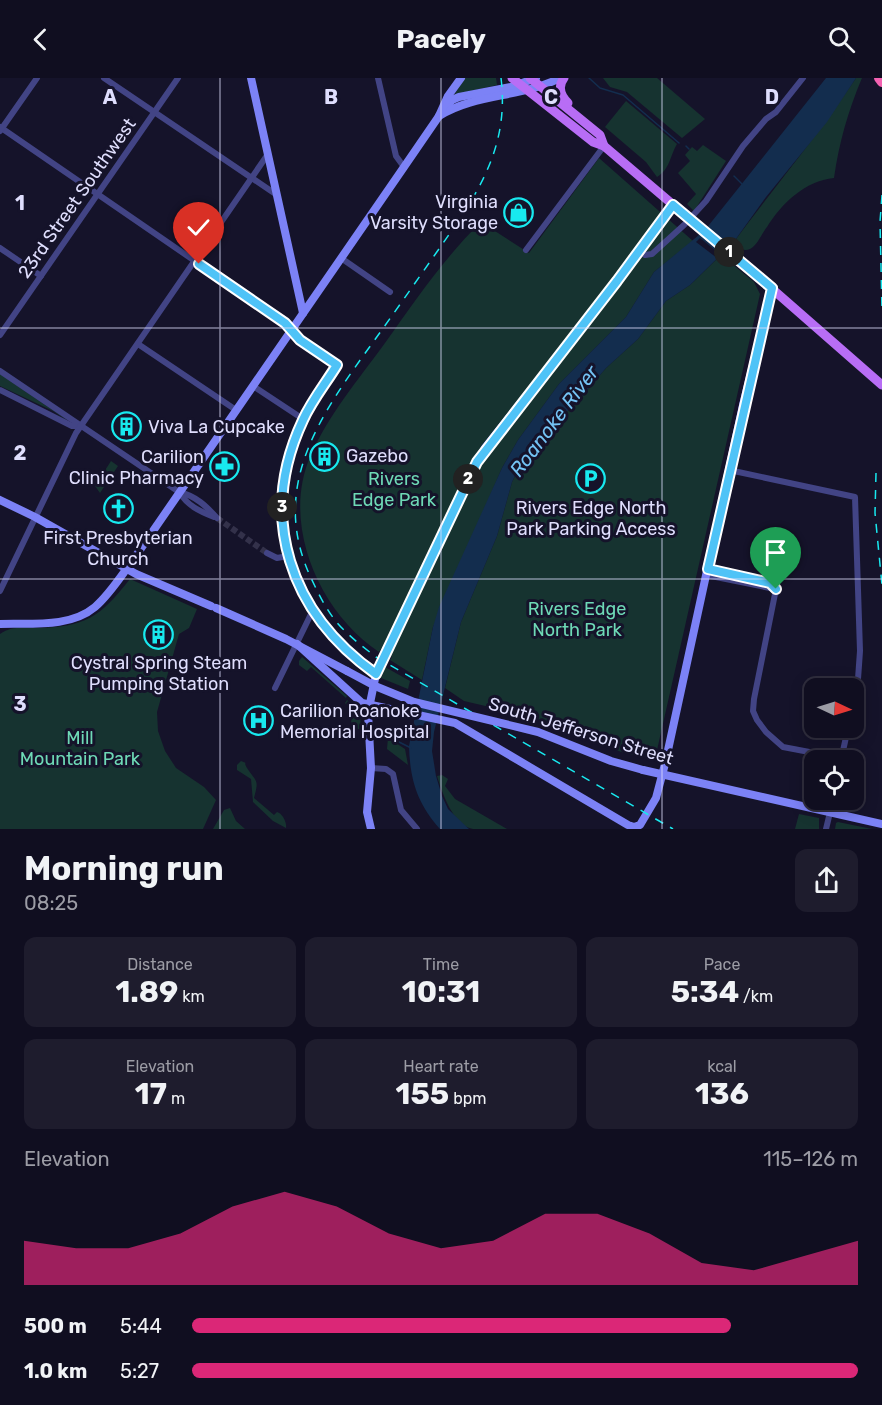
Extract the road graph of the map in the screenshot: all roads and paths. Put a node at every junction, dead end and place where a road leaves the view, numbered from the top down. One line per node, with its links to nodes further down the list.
1 (37, 78): 16 (street)
2 (104, 78): 14 (street)
3 (178, 78): 14 (street, 23rd Street Southwest)
4 (251, 78): 19 (main road)
5 (378, 78): 20 (street)
6 (461, 78): 15 (main road)
7 (562, 78): 10 (main road); 17 (main road)
8 (803, 78): 27 (street)
9 (879, 78): 12 (highway)
10 (535, 80): 11 (main road); 13 (main road); 17 (main road)
11 (516, 81): 13 (main road); 15 (main road)
12 (882, 82)
13 (528, 90): 15 (main road); 18 (main road)
14 (154, 113): 21 (street); 22 (street, 23rd Street Southwest)
15 (439, 116): 20 (main road)
16 (1, 129): 22 (street)
17 (592, 129): 18 (main road)
18 (604, 146): 24 (main road); 26 (street)
19 (268, 154): 21 (street); 23 (main road)
20 (404, 168): 28 (main road)
21 (251, 178): 23 (street); 29 (street)
22 (98, 195): 29 (street); 30 (street, 23rd Street Southwest)
23 (277, 196): 33 (main road)
24 (673, 205): 27 (main road); 31 (main road, bridge)
25 (0, 248): 30 (street)
26 (526, 250)
27 (639, 251): 57 (main road)
28 (341, 258): 32 (street); 33 (main road)
29 (194, 261): 34 (street); 36 (street)
30 (41, 276): 35 (street, 23rd Street Southwest)
31 (772, 288): 38 (main road); 44 (main road)
32 (390, 292)
33 (303, 313): 34 (main road)
34 (292, 330): 39 (main road); 42 (street)
35 (0, 335)
36 (138, 344): 41 (street); 43 (street)
37 (0, 370): 43 (street)
38 (882, 385)
39 (253, 386): 41 (main road); 42 (street)
40 (0, 390): 43 (street)
41 (236, 410): 45 (main road)
42 (303, 419): 49 (street)
43 (81, 426): 45 (street); 47 (street)
44 (729, 470): 51 (main road); 58 (street)
45 (179, 492): 45 (street); 50 (main road)
46 (0, 500): 47 (main road, South Jefferson Street)
47 (35, 517): 50 (main road, South Jefferson Street); 52 (street)
48 (267, 553): 49 (street)
49 (288, 556): 53 (street)
50 (126, 569): 54 (main road); 56 (main road, South Jefferson Street)
51 (707, 572): 61 (street); 63 (main road)
52 (0, 591)
53 (312, 612): 56 (street); 57 (street)
54 (4, 624): 55 (street)
55 (0, 631)
56 (297, 644): 59 (street); 60 (main road); 63 (main road, South Jefferson Street, bridge)
57 (376, 674): 60 (main road)
58 (858, 678)
59 (275, 688)
60 (369, 704): 62 (main road); 63 (main road)
61 (804, 752)
62 (371, 768): 66 (main road); 67 (street)
63 (662, 774): 64 (main road, South Jefferson Street)
64 (830, 812): 65 (main road, South Jefferson Street); 68 (street)
65 (882, 824)
66 (371, 829)
67 (417, 829)
68 (826, 829)

